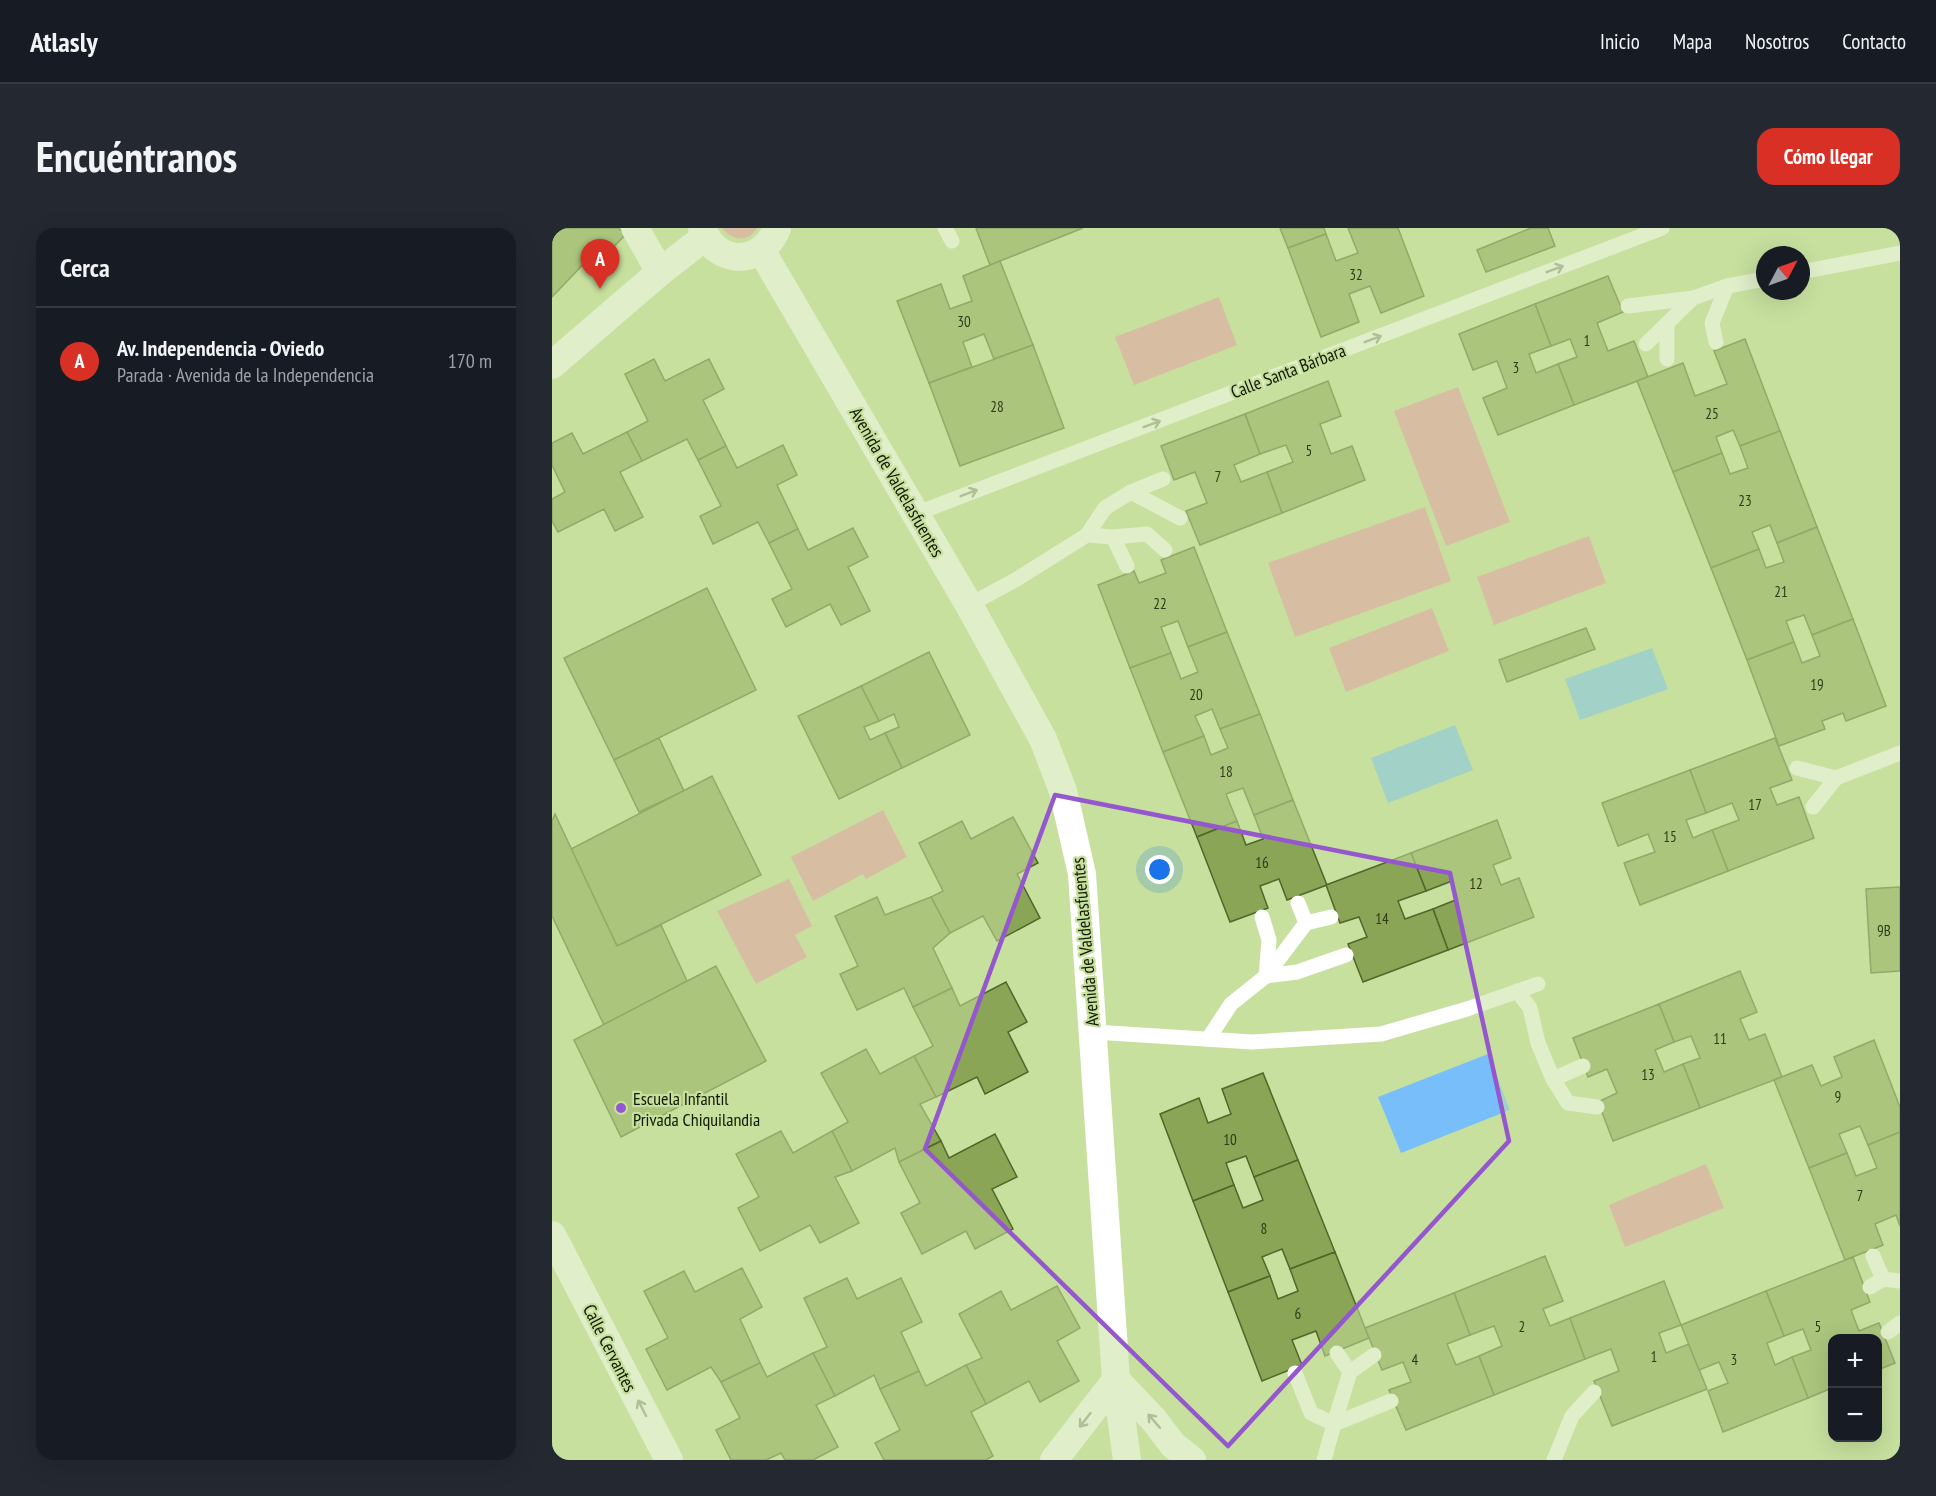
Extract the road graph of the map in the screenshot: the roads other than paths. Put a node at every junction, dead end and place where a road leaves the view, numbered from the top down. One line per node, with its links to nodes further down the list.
1 (635, 228): 7 (street)
2 (1662, 228): 19 (lane, Calle Santa Bárbara, one-way to 2)
3 (704, 232): 4 (street); 7 (street)
4 (769, 239): 19 (street, Avenida de Valdelasfuentes)
5 (1900, 253): 6 (lane)
6 (1810, 270)
7 (660, 272): 16 (street)
8 (1756, 281): 9 (lane)
9 (1727, 286): 10 (lane); 13 (lane)
10 (1693, 298): 11 (lane); 12 (lane)
11 (1628, 306)
12 (1667, 324): 14 (lane); 15 (lane)
13 (1716, 342)
14 (1646, 344)
15 (1667, 359)
16 (552, 365)
17 (1163, 479): 18 (lane)
18 (1131, 492): 20 (lane); 21 (lane)
19 (915, 514): 25 (street, Avenida de Valdelasfuentes)
20 (1180, 518)
21 (1087, 535): 22 (lane); 25 (lane)
22 (1113, 537): 23 (lane); 24 (lane)
23 (1165, 550)
24 (1127, 566)
25 (969, 605): 38 (street, Avenida de Valdelasfuentes)
26 (1900, 753): 28 (lane)
27 (1797, 768): 28 (lane)
28 (1836, 778): 29 (lane)
29 (1813, 807)
30 (1298, 903): 33 (lane)
31 (1262, 916): 35 (lane)
32 (1331, 916): 33 (lane)
33 (1306, 923): 35 (lane)
34 (1346, 955): 35 (lane)
35 (1266, 976): 39 (lane)
36 (1538, 984): 37 (lane)
37 (1517, 991): 39 (lane); 41 (lane)
38 (1094, 1032): 39 (lane); 50 (street, Avenida de Valdelasfuentes)
39 (1208, 1039)
40 (1583, 1066): 41 (lane)
41 (1553, 1079): 42 (lane)
42 (1597, 1107)
43 (552, 1235): 54 (street, Calle Cervantes, one-way to 43)
44 (1873, 1256): 45 (lane)
45 (1900, 1281)
46 (1337, 1353): 48 (lane)
47 (1374, 1355): 48 (lane)
48 (1350, 1372): 53 (lane)
49 (1295, 1373): 53 (lane)
50 (1116, 1380): 55 (street, one-way to 55); 56 (street, Avenida de Valdelasfuentes); 57 (street, one-way to 50)
51 (1594, 1392): 59 (lane)
52 (1391, 1401): 53 (lane)
53 (1334, 1424): 58 (lane)
54 (669, 1460)
55 (1054, 1460)
56 (1127, 1460)
57 (1192, 1460)
58 (1324, 1460)
59 (1554, 1460)

